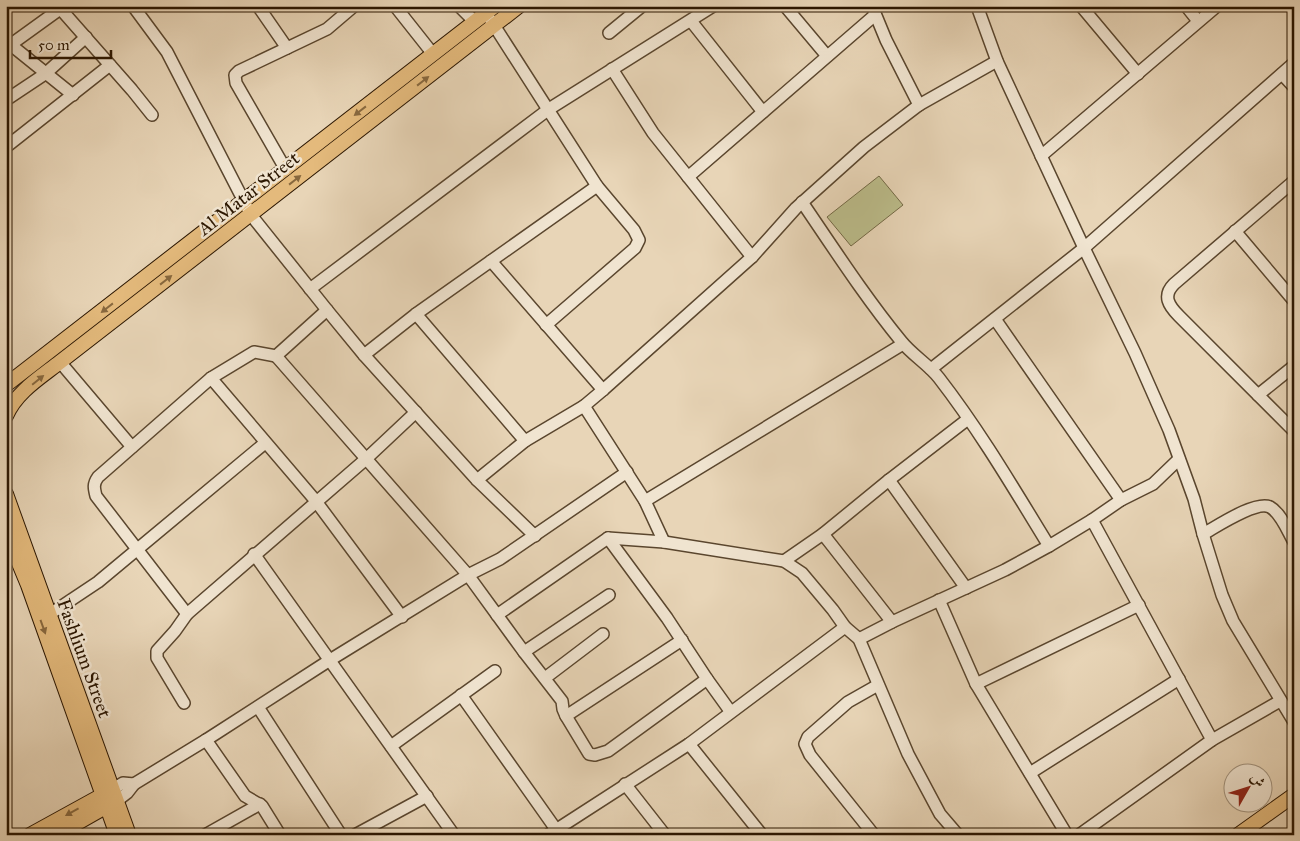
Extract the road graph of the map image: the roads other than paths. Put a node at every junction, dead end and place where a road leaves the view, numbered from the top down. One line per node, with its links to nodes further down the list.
1 (133, 6): 47 (street)
2 (258, 6): 24 (street)
3 (354, 6): 24 (street)
4 (395, 6): 25 (street)
5 (459, 6): 19 (street)
6 (519, 6): 20 (main road, Al Matar Street)
7 (642, 6): 21 (street)
8 (713, 6): 17 (street)
9 (785, 6): 26 (street)
10 (977, 6): 27 (street)
11 (1081, 6): 32 (street)
12 (1186, 6): 18 (street)
13 (1216, 6): 18 (street)
14 (59, 7): 22 (street); 23 (street)
15 (491, 10): 19 (main road); 20 (street)
16 (873, 10): 26 (street); 37 (street)
17 (691, 21): 30 (street); 39 (street)
18 (1198, 21): 32 (street)
19 (475, 22): 25 (main road)
20 (495, 25): 38 (street); 49 (main road, Al Matar Street, one-way to 20)
21 (609, 33)
22 (86, 38): 29 (street); 31 (street)
23 (8, 45): 31 (street)
24 (287, 48): 43 (street)
25 (433, 54): 43 (main road, one-way to 43)
26 (827, 56): 39 (street)
27 (997, 61): 37 (street); 42 (street)
28 (1294, 63): 33 (street)
29 (110, 65): 35 (street); 40 (street)
30 (612, 69): 38 (street); 44 (street)
31 (45, 74): 35 (street); 36 (street)
32 (1138, 74): 42 (street)
33 (1282, 74): 34 (street); 51 (street)
34 (1294, 87)
35 (73, 96): 41 (street)
36 (6, 100)
37 (919, 105): 48 (street)
38 (549, 109): 46 (street); 54 (street)
39 (763, 112): 44 (street)
40 (152, 116)
41 (6, 147)
42 (1041, 156): 51 (street)
43 (286, 170): 47 (main road)
44 (688, 177): 52 (street)
45 (1294, 180): 50 (street)
46 (597, 186): 53 (street); 59 (street)
47 (244, 202): 49 (street); 67 (main road, one-way to 67)
48 (802, 202): 52 (street); 60 (street)
49 (251, 215): 54 (street); 63 (main road, Al Matar Street, one-way to 49)
50 (1235, 231): 55 (street); 71 (street)
51 (1084, 248): 58 (street); 81 (street)
52 (752, 257): 69 (street)
53 (491, 260): 57 (street); 59 (street)
54 (310, 288): 56 (street)
55 (1294, 301)
56 (327, 310): 61 (street); 62 (street)
57 (416, 314): 61 (street); 77 (street)
58 (995, 319): 65 (street); 87 (street)
59 (546, 324): 69 (street)
60 (903, 344): 65 (street); 88 (street)
61 (364, 355): 73 (street)
62 (276, 356): 66 (street); 80 (street)
63 (60, 362): 74 (main road, Al Matar Street, one-way to 63); 79 (street)
64 (1294, 366): 71 (street)
65 (931, 369): 75 (street)
66 (212, 378): 68 (street); 70 (street)
67 (6, 385)
68 (219, 388): 70 (street); 78 (street)
69 (603, 390): 72 (street)
70 (197, 391): 79 (street)
71 (1258, 395): 76 (street)
72 (584, 406): 77 (street); 82 (street)
73 (416, 412): 80 (street); 83 (street)
74 (6, 416)
75 (968, 419): 84 (street); 97 (street)
76 (1294, 431)
77 (525, 441): 83 (street)
78 (265, 442): 86 (street); 98 (street)
79 (132, 447): 98 (street)
80 (366, 458): 86 (street); 101 (street)
81 (1179, 459): 87 (street); 92 (street)
82 (627, 472): 88 (street); 93 (street)
83 (477, 480): 93 (street)
84 (889, 480): 91 (street); 102 (street)
85 (6, 494): 106 (main road, Fashlium Street)
86 (315, 500): 99 (street); 109 (street)
87 (1121, 500): 89 (street)
88 (645, 501): 95 (street)
89 (1092, 520): 97 (street); 105 (street)
90 (6, 532): 138 (main road, Fashlium Street, one-way to 138)
91 (823, 534): 100 (street); 110 (street)
92 (1202, 534): 96 (street); 124 (street)
93 (535, 536): 101 (street)
94 (608, 538): 95 (street); 108 (street); 114 (street)
95 (664, 542): 100 (street)
96 (1294, 542)
97 (1049, 546): 102 (street)
98 (137, 551): 106 (street); 107 (street)
99 (254, 554): 107 (street); 116 (street)
100 (784, 562): 111 (street)
101 (468, 575): 108 (street); 109 (street)
102 (966, 588): 104 (street)
103 (609, 595): 115 (street)
104 (939, 600): 110 (street); 121 (street)
105 (1139, 605): 120 (street); 121 (street)
106 (50, 614): 138 (main road, Fashlium Street)
107 (187, 614): 125 (street)
108 (497, 615): 115 (street)
109 (402, 617): 116 (street)
110 (892, 622): 113 (street)
111 (844, 627): 113 (street); 127 (street)
112 (603, 634): 118 (street)
113 (859, 639): 122 (street)
114 (682, 640): 119 (street); 128 (street)
115 (524, 652): 118 (street)
116 (330, 660): 126 (street); 133 (street)
117 (495, 671): 123 (street)
118 (545, 678): 128 (street)
119 (707, 679): 127 (street); 128 (street)
120 (1179, 679): 131 (street); 134 (street)
121 (976, 684): 134 (street)
122 (878, 685): 152 (street); 153 (street)
123 (461, 695): 133 (street); 141 (street)
124 (1280, 701): 129 (street); 131 (street)
125 (184, 703)
126 (258, 706): 130 (street); 148 (street)
127 (730, 711): 132 (street)
128 (566, 716)
129 (1294, 722)
130 (206, 740): 138 (street); 139 (street)
131 (1212, 740): 155 (street)
132 (689, 744): 135 (street); 151 (street)
133 (391, 746): 137 (street)
134 (1030, 773): 154 (street)
135 (625, 784): 141 (street); 150 (street)
136 (1294, 795): 156 (main road)
137 (427, 796): 140 (street); 149 (street)
138 (111, 797): 142 (main road, one-way to 142); 143 (main road); 144 (main road, Fashlium Street); 145 (main road, Fashlium Street)
139 (260, 804): 146 (street); 147 (street)
140 (361, 833)
141 (554, 833)
142 (30, 835)
143 (56, 835)
144 (117, 835)
145 (129, 835)
146 (205, 835)
147 (280, 835)
148 (341, 835)
149 (454, 835)
150 (664, 835)
151 (762, 835)
152 (874, 835)
153 (958, 835)
154 (1067, 835)
155 (1078, 835)
156 (1238, 835)

